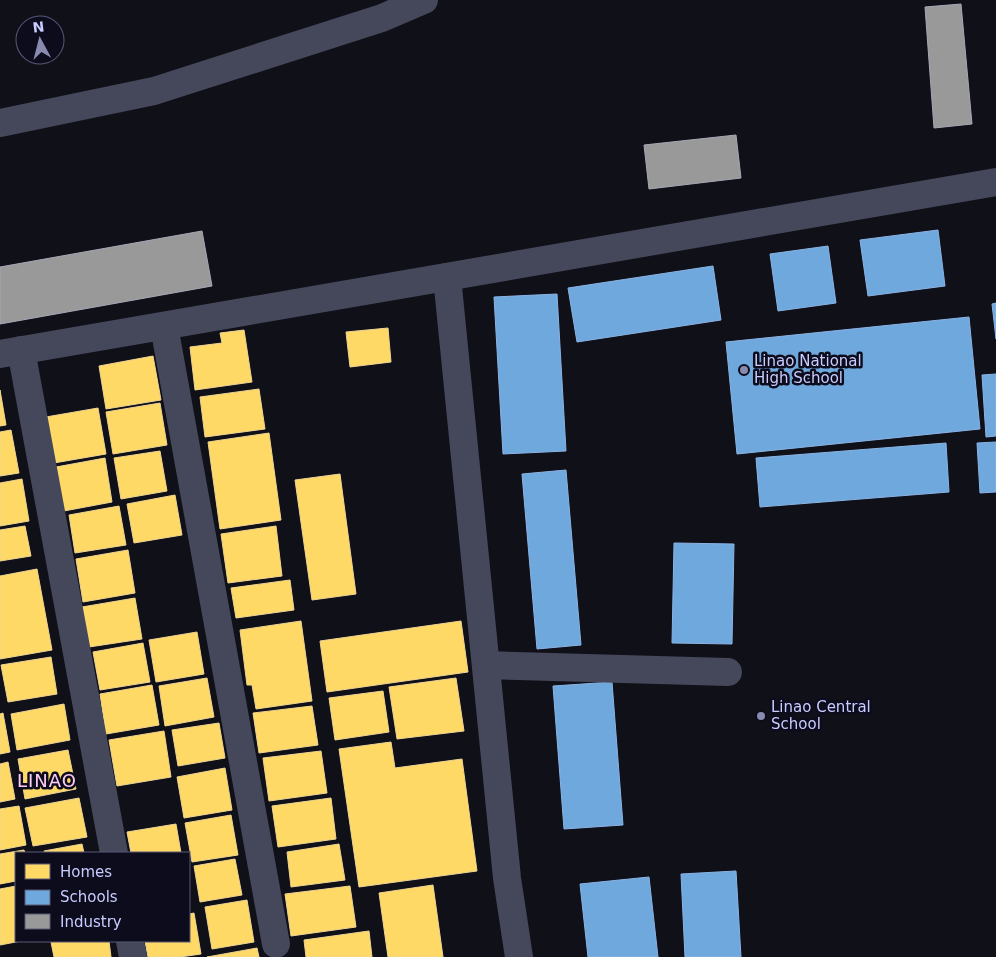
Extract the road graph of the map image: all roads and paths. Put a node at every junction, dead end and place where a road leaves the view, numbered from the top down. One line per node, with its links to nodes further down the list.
1 (424, 0): 2 (street)
2 (0, 123)
3 (996, 182): 4 (street)
4 (448, 277): 5 (street); 7 (street)
5 (164, 326): 6 (street); 11 (street)
6 (11, 352): 9 (street)
7 (486, 665): 8 (street); 13 (street)
8 (728, 672)
9 (114, 852)
10 (130, 942): 12 (street)
11 (276, 944)
12 (133, 957)
13 (519, 957)

